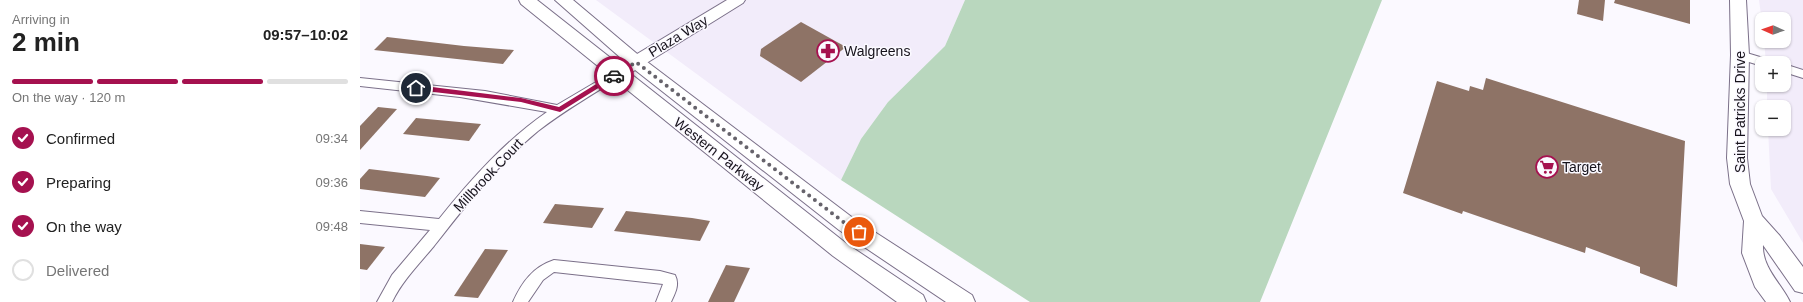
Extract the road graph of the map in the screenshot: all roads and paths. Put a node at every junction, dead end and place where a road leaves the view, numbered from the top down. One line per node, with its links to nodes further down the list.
1 (527, 0): 9 (main road, Western Parkway)
2 (563, 0): 7 (main road, Western Parkway)
3 (738, 0): 7 (street, Plaza Way)
4 (1738, 0): 5 (main road, Saint Patricks Drive)
5 (1740, 55): 6 (street); 14 (main road, Saint Patricks Drive)
6 (1755, 60)
7 (636, 62): 9 (street, Plaza Way); 22 (main road, Western Parkway)
8 (1791, 70): 10 (street)
9 (618, 73): 12 (street, Millbrook Court); 21 (main road, Western Parkway)
10 (1803, 74)
11 (360, 82): 12 (street)
12 (560, 110): 15 (street, Millbrook Court)
13 (360, 217): 15 (street)
14 (1754, 222): 16 (main road, Saint Patricks Drive); 17 (main road, Saint Patricks Drive)
15 (442, 225): 18 (street, Millbrook Court)
16 (1764, 280): 23 (main road); 24 (main road, Saint Patricks Drive)
17 (1803, 284)
18 (384, 302)
19 (520, 302): 20 (street)
20 (662, 302)
21 (915, 302)
22 (964, 302)
23 (1770, 302)
24 (1779, 302)

